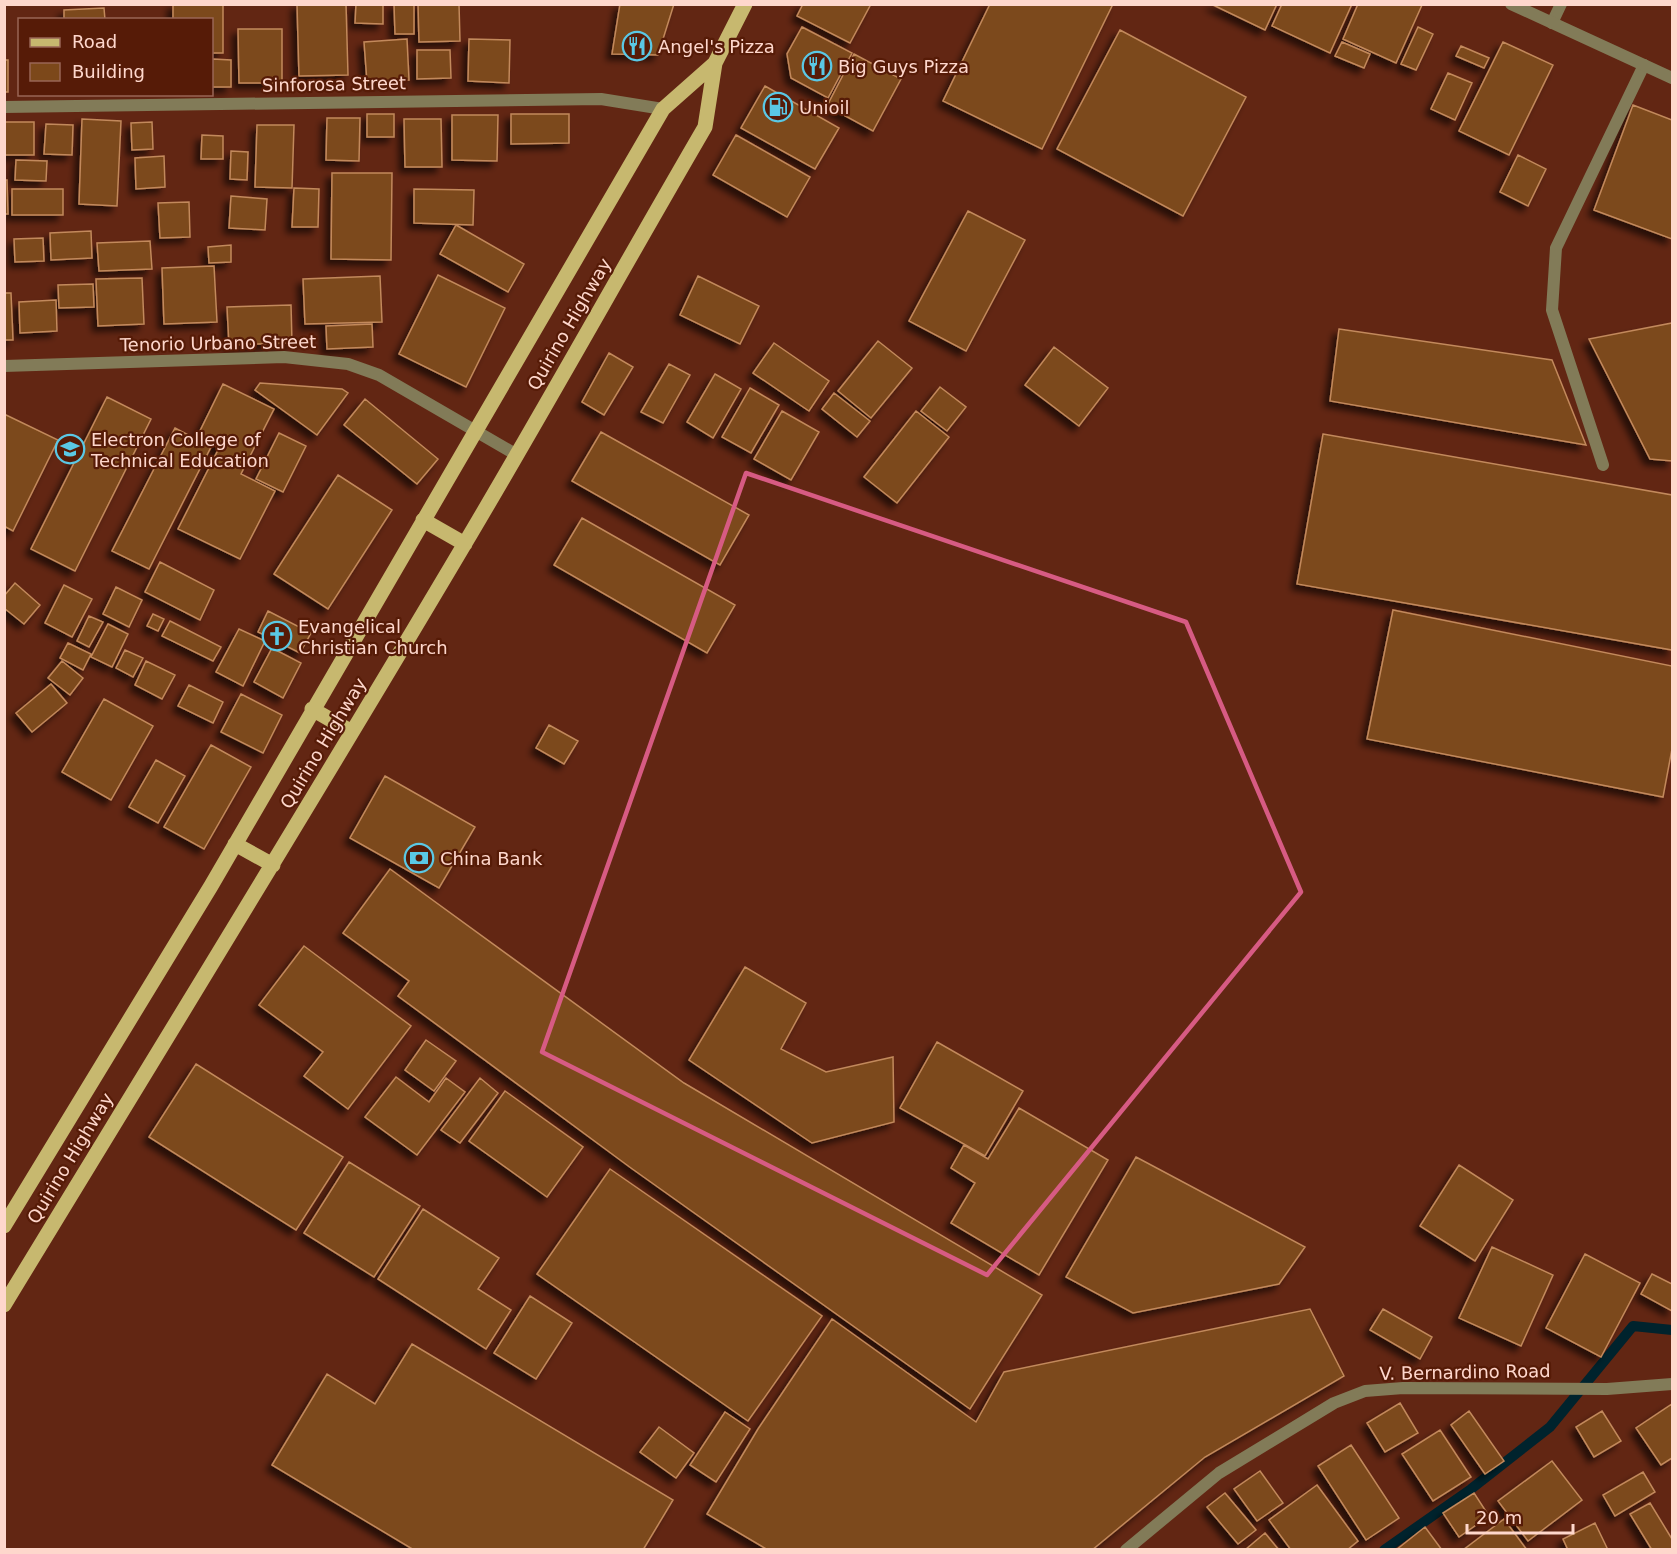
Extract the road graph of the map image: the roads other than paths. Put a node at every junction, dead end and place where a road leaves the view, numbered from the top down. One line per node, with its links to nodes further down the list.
1 (745, 4): 5 (main road, Quirino Highway)
2 (1511, 4): 4 (street)
3 (1561, 4): 4 (street)
4 (1552, 23): 6 (street)
5 (715, 63): 9 (main road, Quirino Highway); 12 (main road, Quirino Highway)
6 (1644, 65): 7 (street); 13 (street)
7 (1672, 78)
8 (4, 107): 9 (street, Sinforosa Street)
9 (663, 109): 11 (main road, Quirino Highway)
10 (4, 366): 11 (street, Tenorio Urbano Street)
11 (476, 430): 12 (street, Tenorio Urbano Street); 14 (main road, Quirino Highway)
12 (517, 454): 15 (main road, Quirino Highway)
13 (1604, 465)
14 (423, 520): 15 (main road); 16 (main road, Quirino Highway)
15 (465, 544): 17 (main road, Quirino Highway)
16 (312, 709): 17 (main road); 18 (main road, Quirino Highway)
17 (352, 732): 19 (main road, Quirino Highway)
18 (236, 844): 19 (main road); 20 (main road, Quirino Highway)
19 (273, 865): 21 (main road, Quirino Highway)
20 (4, 1226)
21 (4, 1305)
22 (1672, 1384): 23 (street, V. Bernardino Road)
23 (1126, 1550)

